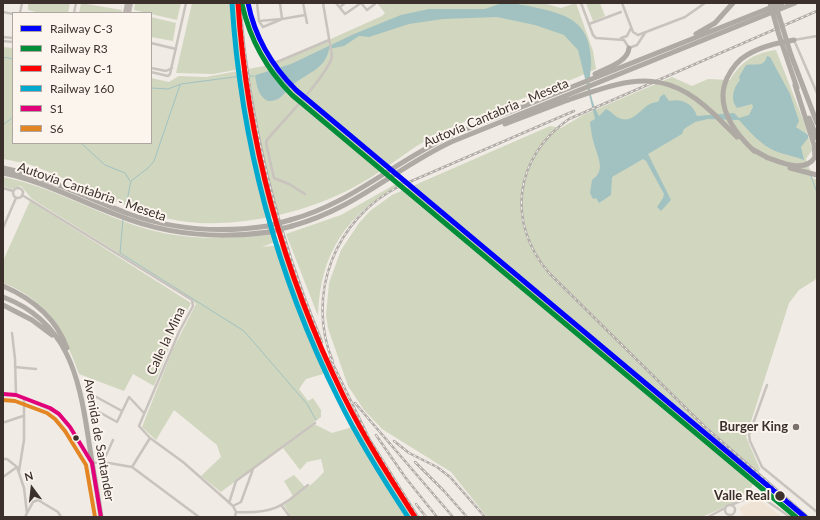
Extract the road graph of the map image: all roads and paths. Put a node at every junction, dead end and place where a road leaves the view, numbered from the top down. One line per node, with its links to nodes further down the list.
1 (186, 3): 36 (street)
2 (257, 3): 25 (street)
3 (280, 3): 23 (street)
4 (304, 3): 21 (street)
5 (323, 3): 33 (street)
6 (336, 3): 19 (street)
7 (346, 3): 19 (street)
8 (361, 3): 9 (street); 19 (street)
9 (376, 3)
10 (581, 3): 27 (street)
11 (622, 3): 28 (street)
12 (705, 3): 29 (street)
13 (733, 3): 38 (highway)
14 (776, 3): 22 (highway); 46 (highway, bridge)
15 (782, 3): 22 (highway)
16 (795, 3): 24 (highway, Autovía Cantabria - Meseta)
17 (800, 3): 24 (highway)
18 (770, 5): 43 (highway, bridge)
19 (340, 7)
20 (621, 12): 27 (street)
21 (305, 15): 23 (street); 26 (street)
22 (747, 17): 38 (highway)
23 (282, 19): 25 (street); 25 (street)
24 (754, 20): 49 (highway, Autovía Cantabria - Meseta)
25 (259, 21)
26 (307, 24)
27 (589, 24): 31 (street)
28 (631, 28): 29 (street); 31 (street)
29 (646, 33): 35 (street)
30 (817, 36): 32 (street)
31 (618, 39): 35 (street)
32 (794, 40): 44 (street); 47 (highway)
33 (329, 41): 37 (street); 56 (street)
34 (152, 43): 36 (street)
35 (629, 48): 42 (highway)
36 (176, 49): 40 (street)
37 (261, 52)
38 (640, 59): 42 (highway)
39 (152, 68): 40 (street)
40 (172, 68): 41 (street)
41 (152, 72)
42 (593, 76): 51 (highway, Autovía Cantabria - Meseta, bridge)
43 (797, 88): 48 (highway); 50 (highway)
44 (816, 88): 45 (street)
45 (817, 93)
46 (817, 122)
47 (728, 124): 49 (highway, bridge); 50 (highway)
48 (817, 138)
49 (436, 149): 52 (highway, Autovía Cantabria - Meseta, bridge)
50 (766, 157): 53 (highway)
51 (3, 168)
52 (3, 174)
53 (816, 175)
54 (3, 188): 55 (street)
55 (13, 191): 57 (street); 58 (street)
56 (305, 194)
57 (22, 195): 58 (street); 75 (street, Calle la Mina)
58 (16, 198): 59 (street)
59 (3, 228)
60 (3, 286): 65 (highway)
61 (3, 297): 64 (highway, Avenida de Santander)
62 (3, 305): 64 (highway)
63 (12, 333): 66 (street)
64 (66, 350): 65 (highway, Avenida de Santander)
65 (72, 362): 82 (highway, Avenida de Santander)
66 (15, 367): 67 (street); 71 (street)
67 (36, 369)
68 (767, 385): 98 (street)
69 (89, 393): 74 (street)
70 (3, 394): 71 (street, Avenida de Santander)
71 (16, 394): 72 (street, Avenida de Santander)
72 (24, 398): 76 (street); 82 (street, Avenida de Santander)
73 (92, 408): 74 (street)
74 (122, 411): 75 (street)
75 (144, 413): 79 (street, Calle la Mina)
76 (23, 416): 77 (street); 87 (street)
77 (5, 422)
78 (315, 423): 86 (street)
79 (150, 438): 85 (street); 91 (street, Calle la Mina)
80 (113, 440): 83 (street)
81 (3, 459): 84 (street)
82 (92, 461): 83 (street); 106 (highway, Avenida de Santander)
83 (103, 462): 85 (street)
84 (17, 467): 87 (street); 88 (street)
85 (132, 467): 107 (street)
86 (254, 468): 91 (street); 93 (street)
87 (19, 471): 99 (street)
88 (3, 477)
89 (308, 485): 94 (street)
90 (741, 501): 92 (street); 96 (street); 111 (street)
91 (230, 503): 93 (street, Calle la Mina)
92 (731, 505): 95 (street); 96 (street)
93 (233, 506): 97 (street, Calle la Mina)
94 (282, 506): 97 (street); 109 (street)
95 (725, 508): 100 (street); 101 (street)
96 (735, 508): 102 (street)
97 (236, 512): 108 (street)
98 (817, 512)
99 (28, 513): 104 (street); 105 (street)
100 (716, 513): 101 (street); 110 (street)
101 (726, 513): 102 (street)
102 (733, 515): 103 (street)
103 (737, 516)
104 (25, 517)
105 (61, 517)
106 (101, 517)
107 (200, 517)
108 (234, 517)
109 (290, 517)
110 (708, 517)
111 (790, 517)

